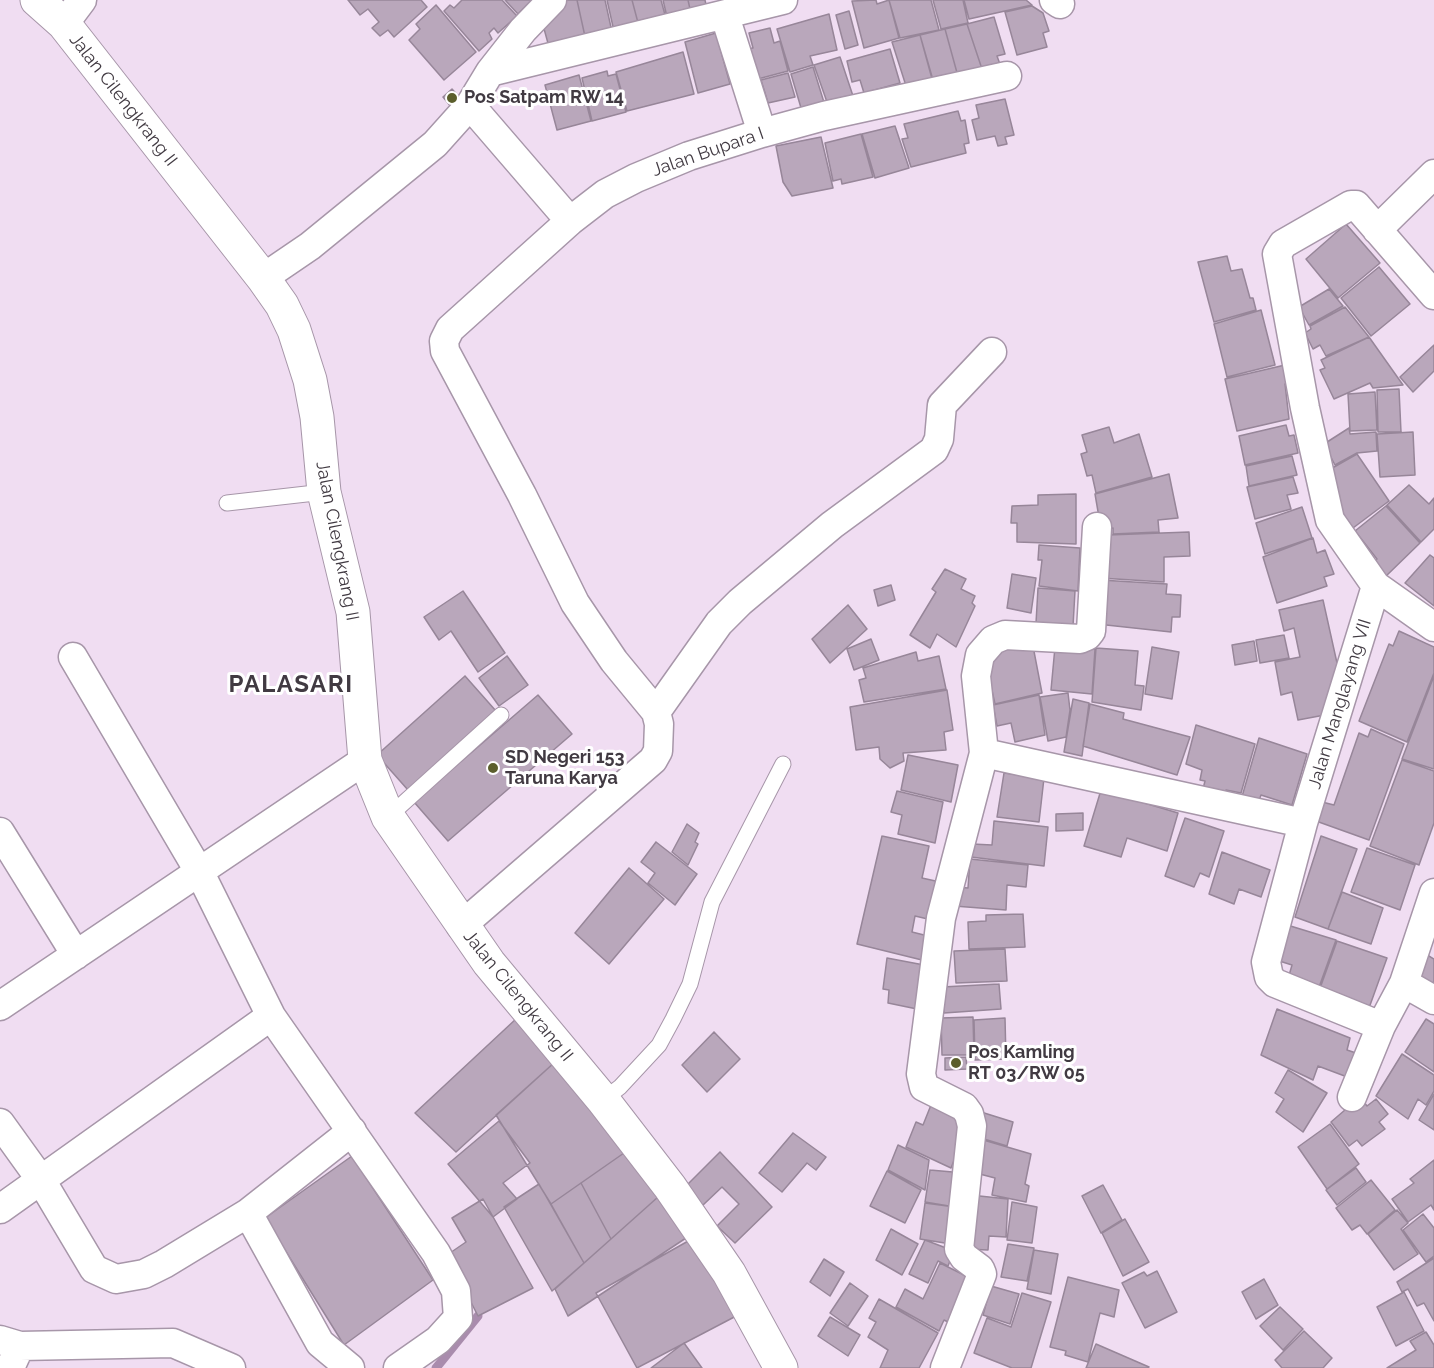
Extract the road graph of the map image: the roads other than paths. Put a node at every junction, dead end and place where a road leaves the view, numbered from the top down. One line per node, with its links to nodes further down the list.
1 (37, 0): 4 (street, Jalan Cilengkrang II)
2 (552, 0): 6 (street)
3 (783, 0): 5 (street)
4 (73, 12): 13 (street, Jalan Cilengkrang II)
5 (725, 16): 6 (street); 9 (street)
6 (490, 72): 8 (street)
7 (1007, 76): 9 (street, Jalan Bupara I)
8 (470, 105): 11 (street); 13 (street)
9 (762, 133): 11 (street, Jalan Bupara I)
10 (1434, 174): 12 (street)
11 (570, 221): 22 (street, Jalan Bupara I)
12 (1377, 230): 14 (street); 19 (street)
13 (263, 278): 16 (street, Jalan Cilengkrang II)
14 (1434, 295)
15 (992, 352): 22 (street)
16 (324, 492): 17 (lane); 25 (street, Jalan Cilengkrang II)
17 (227, 503)
18 (1097, 527): 24 (street)
19 (1376, 586): 20 (street); 28 (street, Jalan Manglayang VII)
20 (1434, 627)
21 (73, 657): 30 (street)
22 (656, 712): 32 (street)
23 (501, 715): 27 (lane)
24 (984, 753): 28 (street); 52 (street)
25 (365, 760): 27 (street, Jalan Cilengkrang II); 30 (street)
26 (783, 764): 40 (lane)
27 (388, 817): 32 (street, Jalan Cilengkrang II)
28 (1303, 823): 38 (street, Jalan Manglayang VII)
29 (0, 832): 33 (street)
30 (200, 873): 33 (street); 37 (street)
31 (1434, 892): 34 (street)
32 (461, 926): 40 (street, Jalan Cilengkrang II)
33 (76, 955): 36 (street)
34 (1404, 983): 35 (street); 38 (street)
35 (1434, 1000)
36 (0, 1006)
37 (270, 1016): 42 (street); 43 (street)
38 (1381, 1026): 39 (street)
39 (1352, 1097)
40 (603, 1101): 51 (street, Jalan Cilengkrang II)
41 (0, 1123): 43 (street)
42 (352, 1131): 45 (street); 50 (street)
43 (41, 1180): 44 (street); 45 (street)
44 (0, 1209)
45 (248, 1214): 49 (street)
46 (10, 1351): 47 (street)
47 (187, 1359): 48 (street)
48 (231, 1368)
49 (350, 1368)
50 (398, 1368)
51 (781, 1368)
52 (945, 1368)

